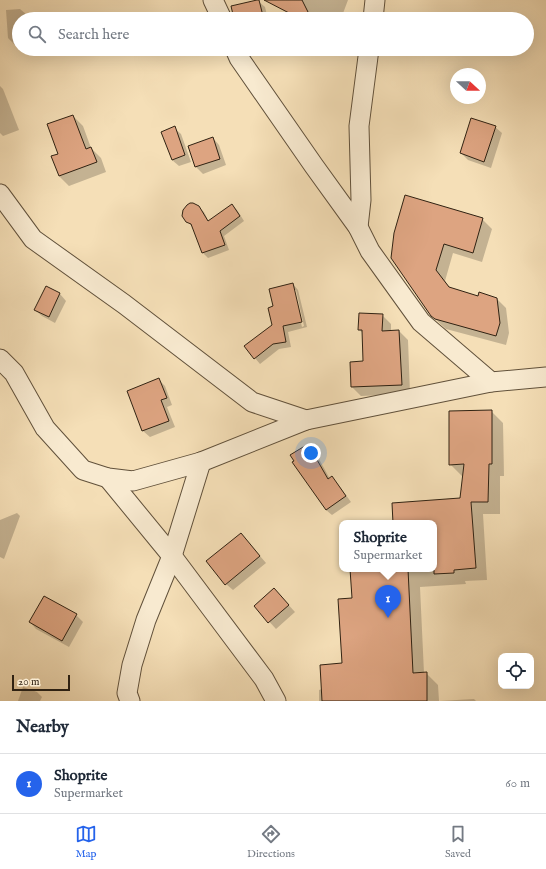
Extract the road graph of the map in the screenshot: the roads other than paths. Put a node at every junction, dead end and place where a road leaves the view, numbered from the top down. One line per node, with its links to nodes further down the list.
1 (213, 0): 3 (street)
2 (375, 0): 4 (street)
3 (219, 12)
4 (374, 12)
5 (238, 56): 8 (street)
6 (368, 56): 8 (street)
7 (0, 194): 12 (street)
8 (358, 227): 11 (street)
9 (0, 359): 14 (street)
10 (546, 378): 11 (street)
11 (491, 382): 12 (street)
12 (306, 420): 13 (street)
13 (201, 462): 14 (street); 15 (street)
14 (108, 478): 15 (street)
15 (172, 556): 16 (street); 17 (street)
16 (130, 701)
17 (276, 701)

